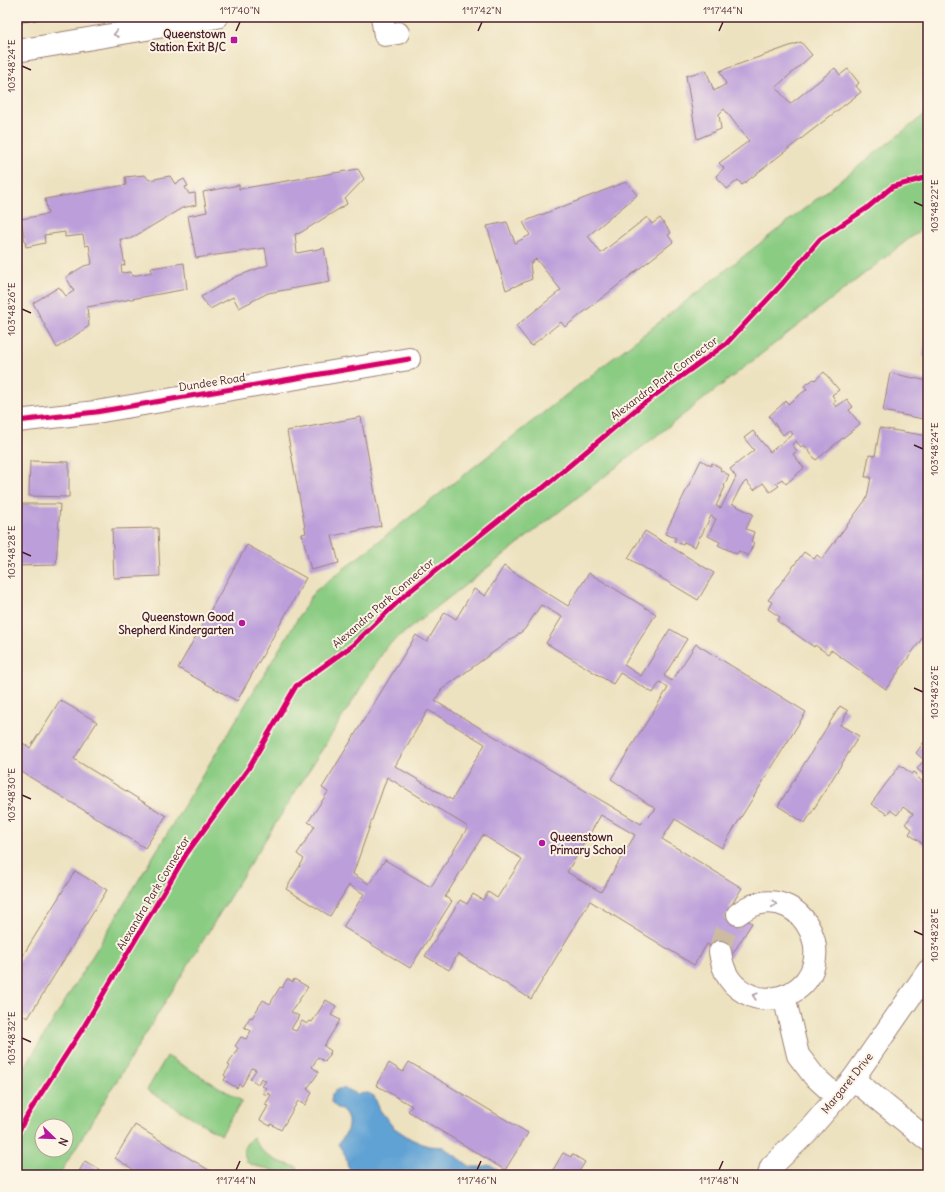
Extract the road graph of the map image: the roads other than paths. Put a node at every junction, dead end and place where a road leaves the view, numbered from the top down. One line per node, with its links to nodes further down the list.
1 (217, 17): 4 (street, one-way to 4)
2 (382, 17): 3 (street)
3 (398, 33)
4 (17, 51)
5 (409, 360): 6 (street, Dundee Road)
6 (17, 421)
7 (738, 914): 10 (street, one-way to 10)
8 (720, 952): 10 (street, one-way to 8)
9 (928, 971): 11 (street, Margaret Drive)
10 (784, 996): 12 (street)
11 (853, 1079): 12 (street, Margaret Drive); 13 (street)
12 (836, 1097): 14 (street, Margaret Drive)
13 (928, 1140)
14 (764, 1172)

